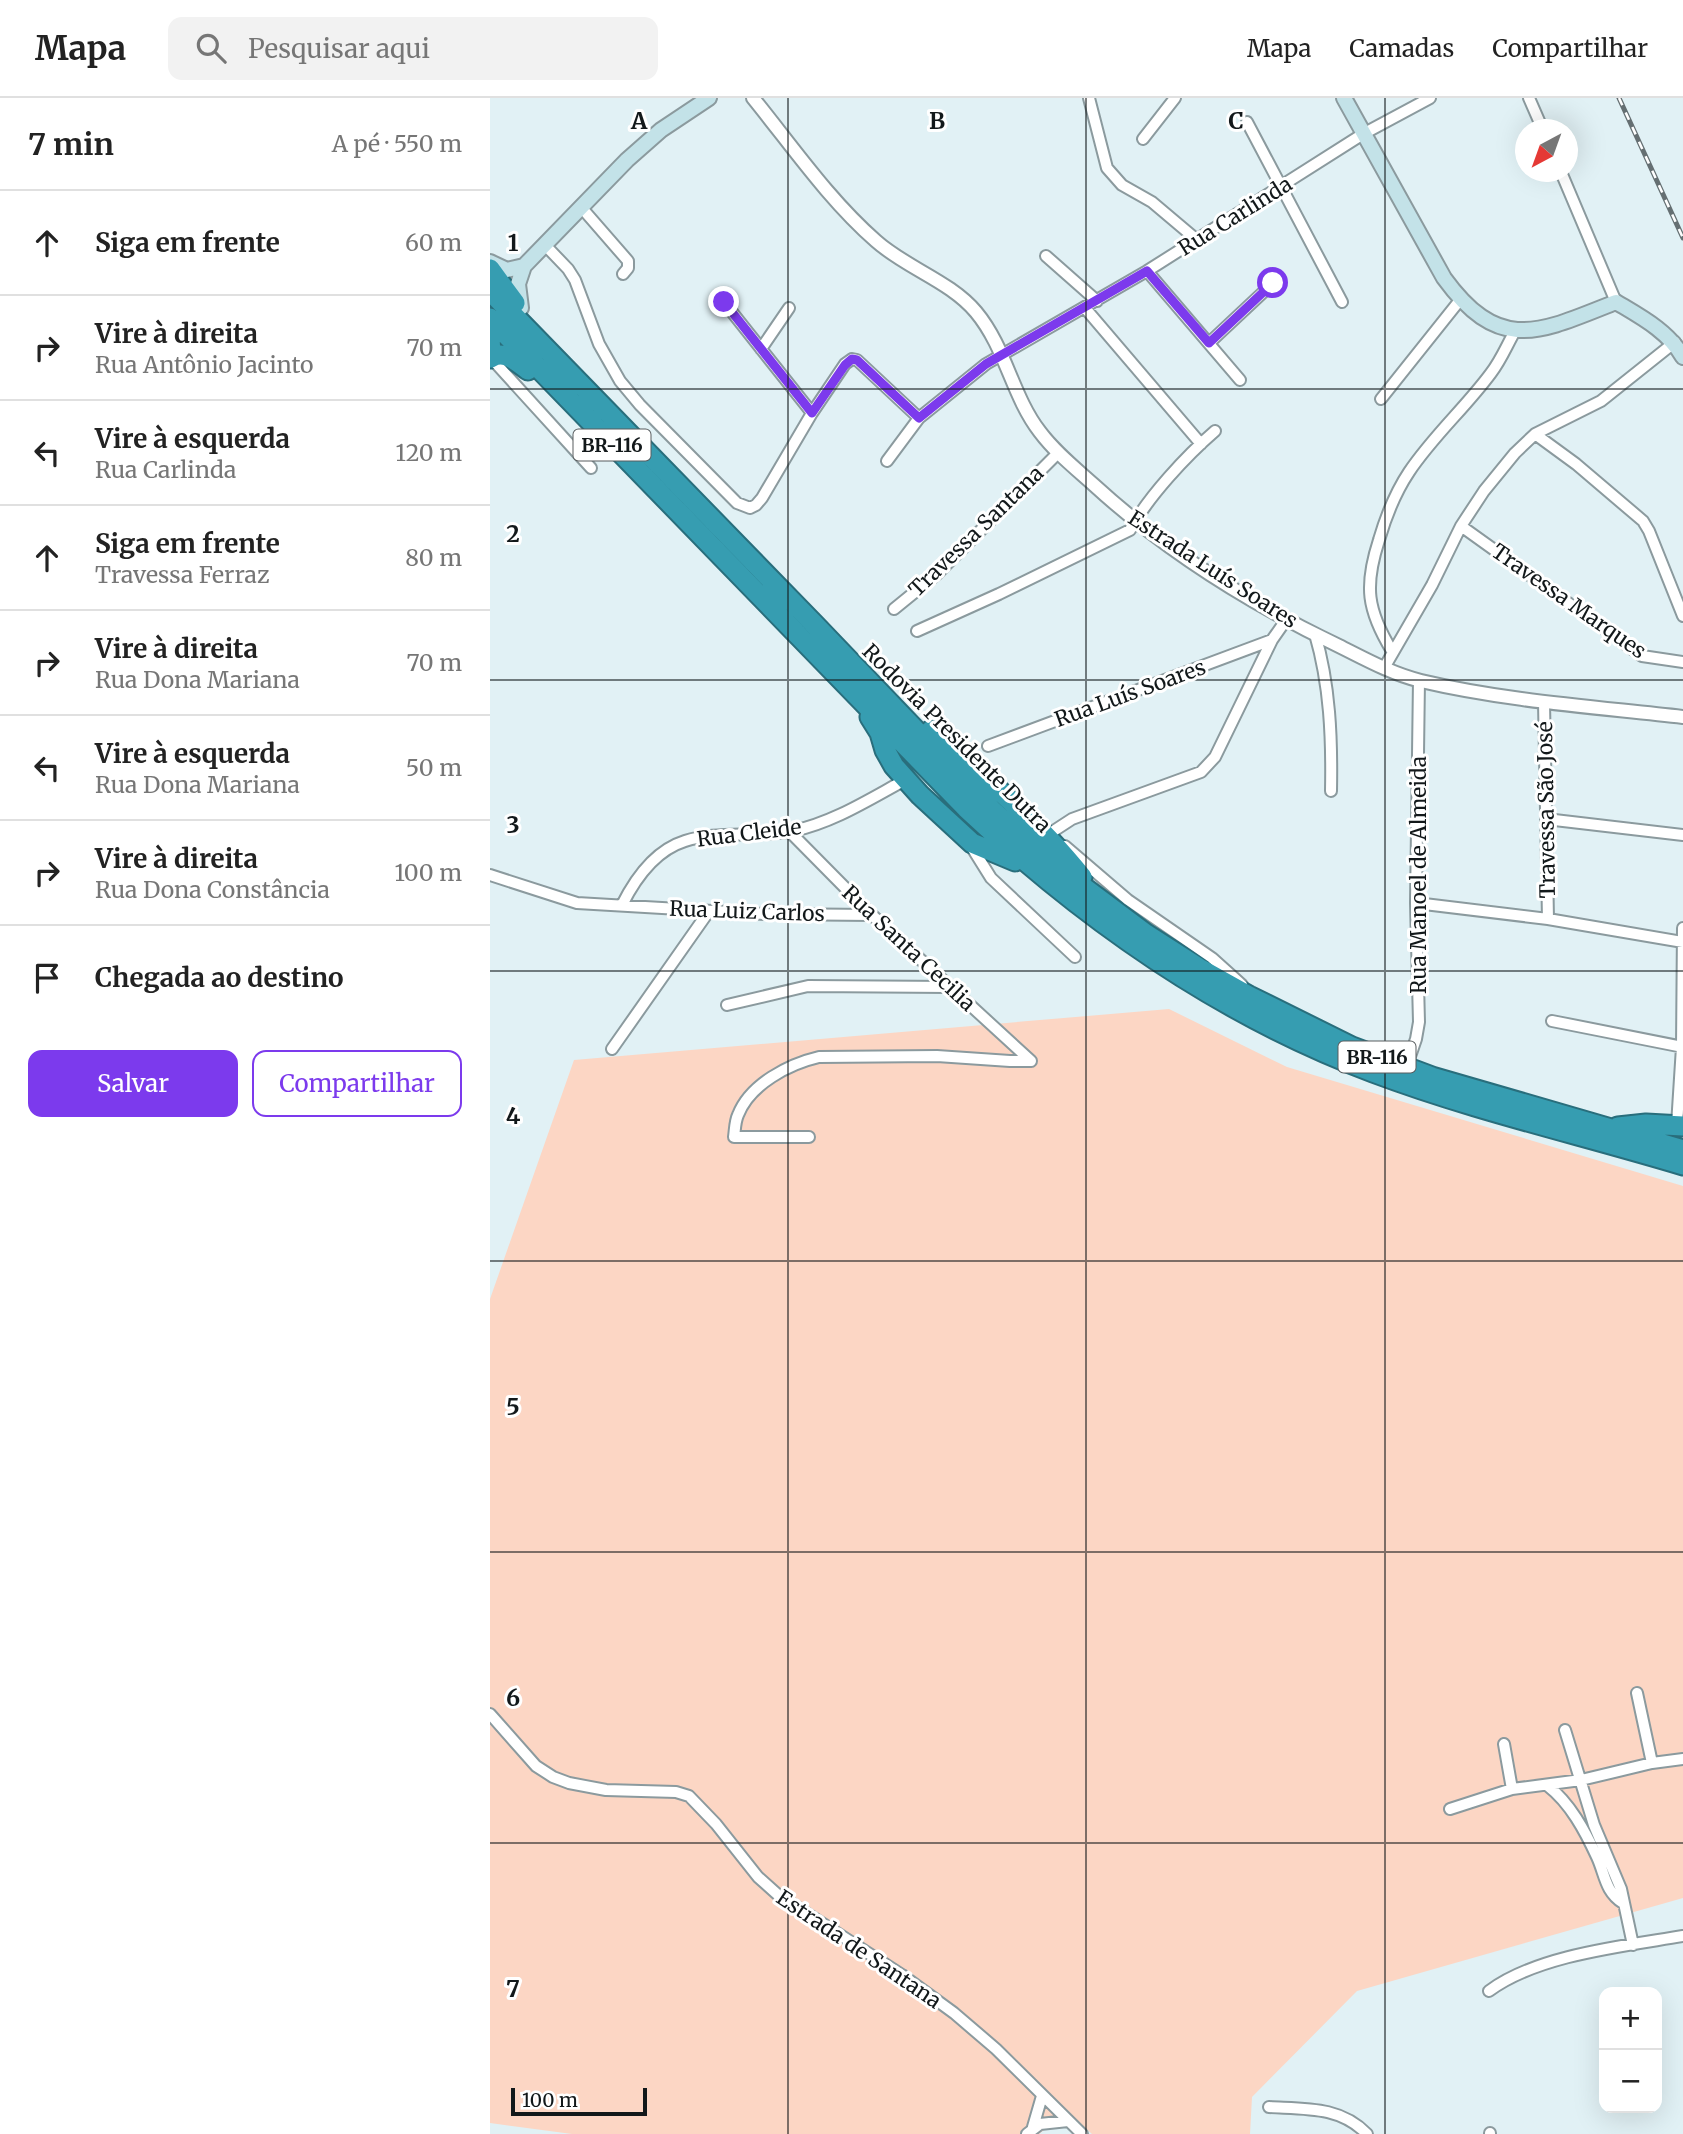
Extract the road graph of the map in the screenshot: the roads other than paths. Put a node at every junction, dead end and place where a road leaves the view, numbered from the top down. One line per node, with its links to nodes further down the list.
1 (709, 98): 15 (main road)
2 (753, 98): 40 (street, Estrada Luís Soares)
3 (1089, 98): 16 (street)
4 (1175, 98): 12 (street)
5 (1344, 98): 11 (main road)
6 (1430, 98): 8 (street, Rua Carlinda)
7 (1529, 98): 9 (street)
8 (1415, 101): 11 (street, Rua Carlinda)
9 (1538, 119)
10 (1247, 122): 14 (street)
11 (1363, 134): 14 (street, Rua Carlinda); 26 (main road)
12 (1143, 139)
13 (1564, 182): 30 (street)
14 (1281, 188): 16 (street, Rua Carlinda); 29 (street)
15 (581, 207): 17 (main road); 23 (street)
16 (1197, 240): 22 (street, Rua Carlinda)
17 (545, 245): 20 (main road); 47 (street)
18 (1046, 256): 27 (street)
19 (490, 262): 20 (main road)
20 (524, 266): 33 (main road)
21 (490, 269): 33 (highway)
22 (1147, 271): 27 (street, Rua Carlinda); 38 (street)
23 (623, 274)
24 (1273, 283): 38 (street)
25 (490, 291): 43 (highway, Rodovia Presidente Dutra / BR-116)
26 (1460, 300): 35 (main road); 46 (street)
27 (1097, 301): 32 (street, Rua Carlinda)
28 (724, 302): 39 (street)
29 (1342, 302)
30 (1616, 302): 35 (main road); 37 (main road)
31 (789, 308): 39 (street)
32 (1085, 308): 40 (street, Rua Carlinda); 51 (street)
33 (525, 315): 43 (highway)
34 (490, 318): 45 (highway, Rodovia Presidente Dutra / BR-116)
35 (1515, 331): 65 (street)
36 (490, 335): 42 (highway)
37 (1675, 342): 41 (main road); 50 (street)
38 (1209, 343): 44 (street)
39 (761, 349): 47 (street)
40 (1002, 354): 48 (street, Rua Carlinda); 52 (street, Estrada Luís Soares)
41 (1683, 357)
42 (490, 359): 45 (highway); 54 (street)
43 (568, 370): 58 (highway, Rodovia Presidente Dutra / BR-116)
44 (1240, 380)
45 (552, 384): 57 (highway, Rodovia Presidente Dutra / BR-116)
46 (1381, 400)
47 (812, 413): 48 (street)
48 (919, 418): 53 (street, Rua Carlinda)
49 (1214, 432): 51 (street)
50 (1535, 435): 56 (street); 60 (street)
51 (1201, 444): 55 (street)
52 (1058, 453): 55 (street, Estrada Luís Soares); 59 (street, Travessa Santana)
53 (887, 461)
54 (591, 468)
55 (1134, 522): 61 (street, Estrada Luís Soares); 62 (street)
56 (1461, 526): 65 (street); 66 (street, Travessa Marques)
57 (736, 570): 72 (highway); 89 (highway, Rodovia Presidente Dutra / BR-116)
58 (773, 582): 76 (highway); 80 (highway, Rodovia Presidente Dutra / BR-116)
59 (894, 609)
60 (1683, 616)
61 (1286, 620): 63 (street, Estrada Luís Soares); 64 (street)
62 (917, 631)
63 (1315, 634): 67 (street, Estrada Luís Soares); 73 (street)
64 (1272, 640): 71 (street, Rua Luís Soares); 76 (street)
65 (1392, 652): 67 (street)
66 (1683, 662)
67 (1384, 668): 68 (street, Estrada Luís Soares)
68 (1419, 680): 69 (street, Estrada Luís Soares); 81 (street, Rua Manoel de Almeida)
69 (1544, 702): 70 (street, Estrada Luís Soares); 74 (street, Travessa São José)
70 (1683, 717)
71 (988, 746)
72 (905, 780): 75 (street, Rua Cleide); 78 (highway)
73 (1331, 791)
74 (1546, 819): 77 (street); 85 (street, Travessa São José)
75 (790, 832): 82 (street, Rua Cleide); 84 (street, Rua Santa Cecilia)
76 (1045, 833): 80 (highway); 91 (street)
77 (1683, 835)
78 (966, 837): 88 (street); 89 (highway)
79 (490, 875): 82 (street)
80 (1101, 900): 91 (highway, Rodovia Presidente Dutra / BR-116)
81 (1416, 903): 85 (street); 96 (street, Rua Manoel de Almeida)
82 (622, 905): 83 (street, Rua Luiz Carlos)
83 (709, 911): 84 (street, Rua Luiz Carlos); 95 (street)
84 (872, 915): 90 (street, Rua Santa Cecilia)
85 (1548, 919): 87 (street)
86 (1683, 928): 87 (street)
87 (1683, 942): 94 (street)
88 (1075, 957)
89 (1170, 968): 99 (highway, Rodovia Presidente Dutra / BR-116)
90 (950, 987): 92 (street); 100 (street, Rua Santa Cecilia)
91 (1250, 996): 96 (highway, Rodovia Presidente Dutra / BR-116)
92 (727, 1006)
93 (1552, 1021): 94 (street)
94 (1682, 1047): 97 (street)
95 (612, 1049)
96 (1406, 1068): 98 (highway, Rodovia Presidente Dutra / BR-116)
97 (1680, 1125): 98 (highway)
98 (1608, 1128): 101 (highway, Rodovia Presidente Dutra / BR-116)
99 (1573, 1135): 102 (highway, Rodovia Presidente Dutra / BR-116); 103 (highway)
100 (809, 1137)
101 (1683, 1150)
102 (1683, 1165)
103 (1683, 1171)
104 (1637, 1693): 109 (street)
105 (490, 1714): 118 (street, Estrada de Santana)
106 (1566, 1730): 110 (street)
107 (1504, 1744): 112 (street)
108 (1683, 1759): 109 (street)
109 (1652, 1763): 110 (street)
110 (1581, 1780): 111 (street); 114 (street)
111 (1548, 1786): 112 (street); 114 (street)
112 (1512, 1789): 113 (street)
113 (1450, 1809)
114 (1623, 1903): 116 (street)
115 (1683, 1936): 116 (street)
116 (1633, 1945): 117 (street)
117 (1489, 1991)
118 (1042, 2096): 120 (street, Estrada de Santana); 121 (street)
119 (1269, 2106): 123 (street)
120 (1068, 2121): 121 (street); 122 (street, Estrada de Santana)
121 (1030, 2130)
122 (1082, 2134)
123 (1367, 2134)

